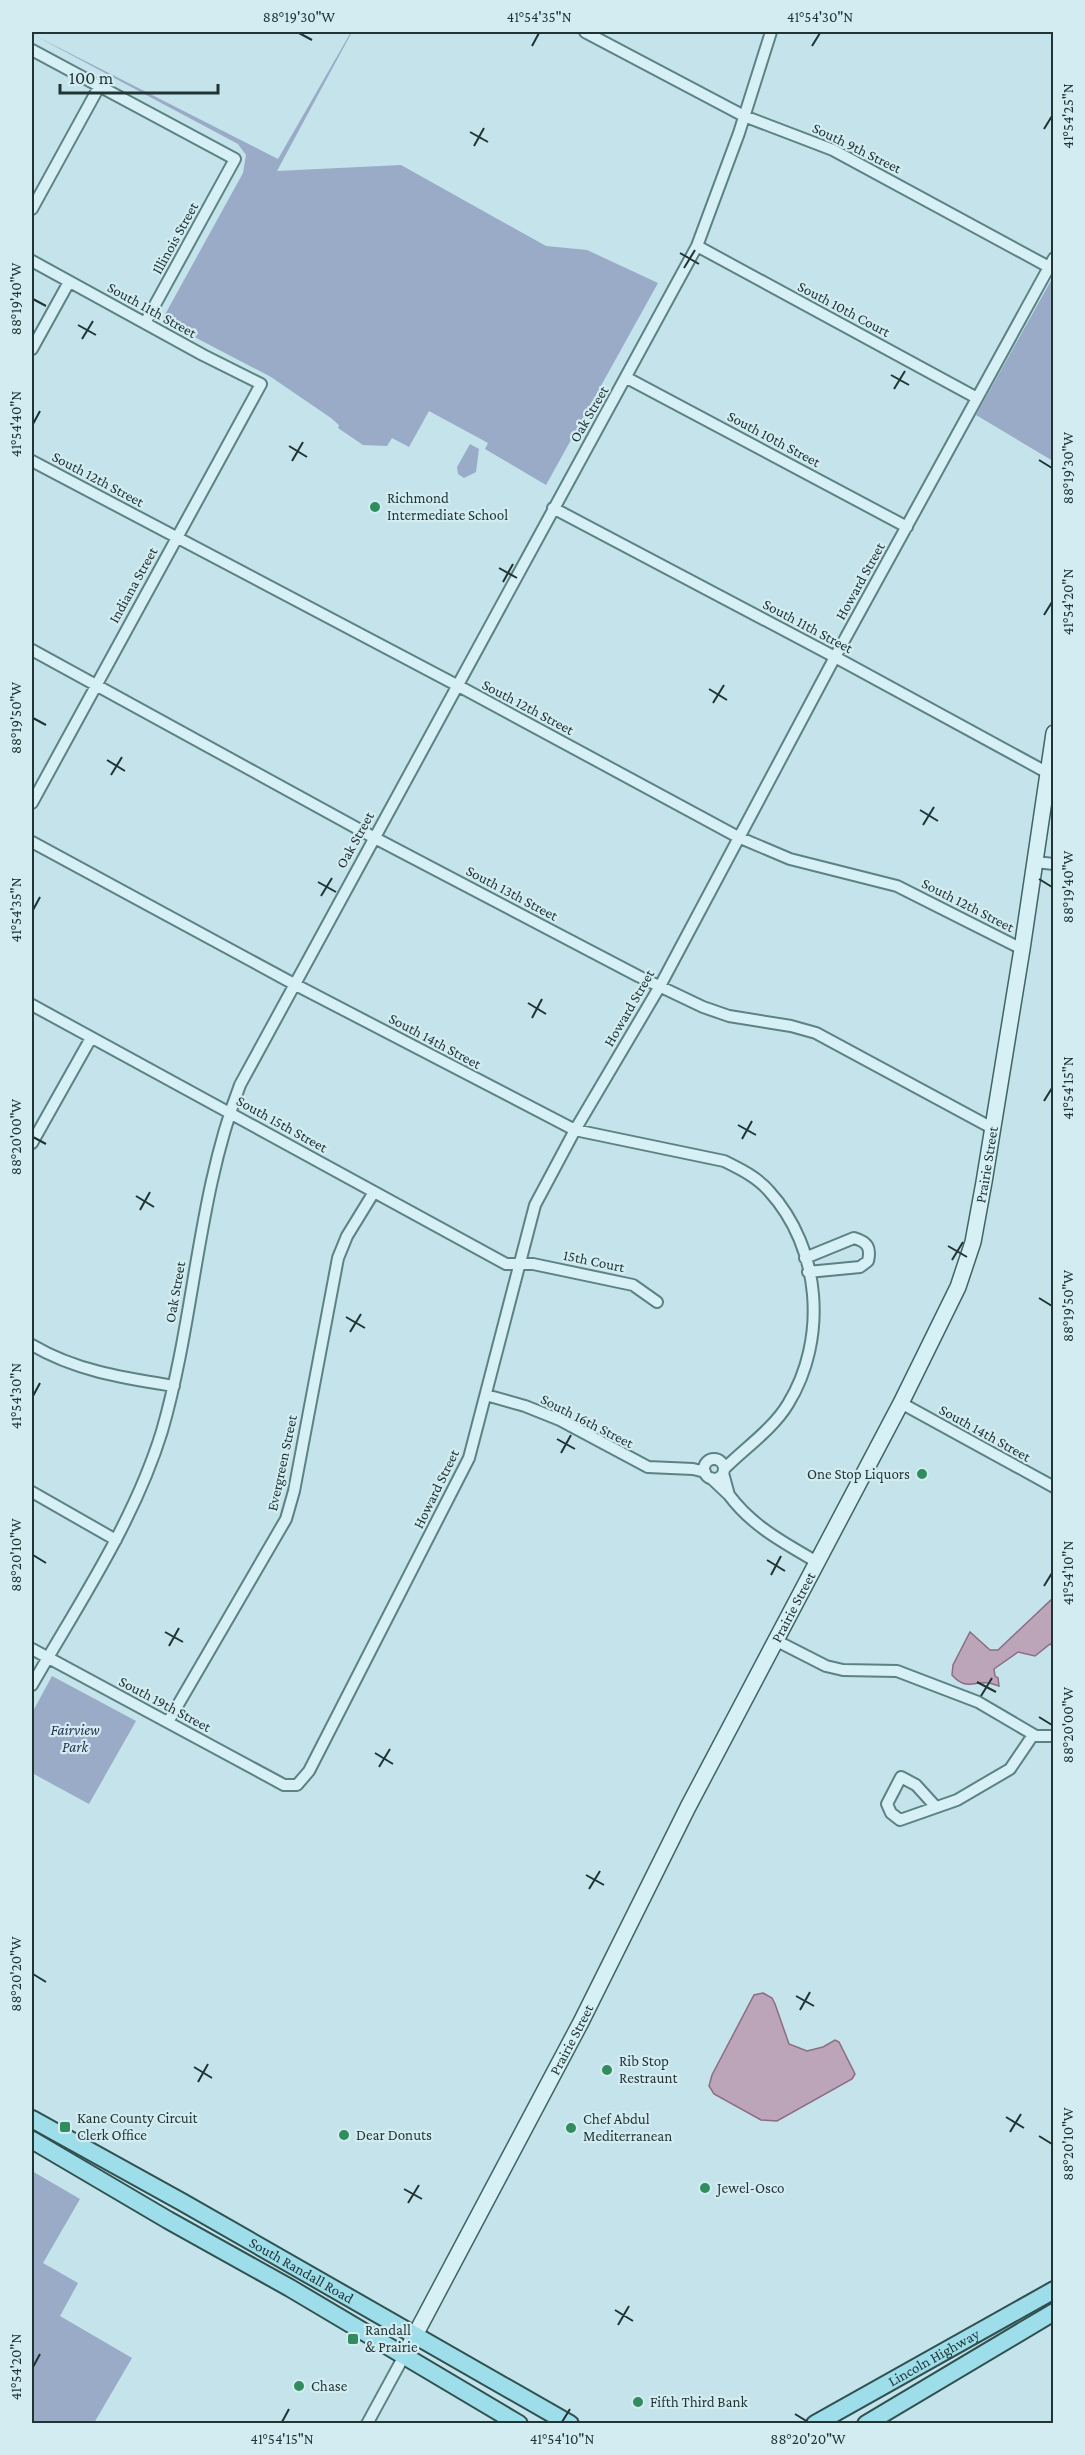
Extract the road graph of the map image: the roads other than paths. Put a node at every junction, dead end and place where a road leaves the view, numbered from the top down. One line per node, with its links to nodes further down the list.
1 (585, 32): 5 (street, South 9th Street)
2 (771, 32): 5 (street, Oak Street)
3 (32, 50): 4 (street)
4 (100, 86): 6 (street); 11 (street, Illinois Street)
5 (744, 116): 7 (street, Oak Street); 9 (street, South 9th Street)
6 (32, 208)
7 (697, 246): 13 (street, Oak Street); 15 (street, South 10th Court)
8 (32, 261): 10 (street, South 11th Street)
9 (1051, 263): 15 (street, Howard Street)
10 (69, 282): 11 (street, South 11th Street); 12 (street)
11 (146, 323): 14 (street, South 11th Street)
12 (32, 349)
13 (627, 378): 17 (street, Oak Street); 18 (street, South 10th Street)
14 (259, 383): 19 (street, Indiana Street)
15 (977, 398): 18 (street, Howard Street)
16 (32, 461): 19 (street, South 12th Street)
17 (553, 508): 21 (street, South 11th Street); 23 (street, Oak Street)
18 (907, 527): 21 (street, Howard Street)
19 (177, 537): 22 (street, Indiana Street); 23 (street, South 12th Street)
20 (32, 650): 22 (street, South 13th Street)
21 (835, 657): 25 (street, South 11th Street); 28 (street, Howard Street)
22 (96, 685): 26 (street, Indiana Street); 27 (street, South 13th Street)
23 (456, 685): 27 (street, Oak Street); 28 (street, South 12th Street)
24 (1053, 733): 25 (street, Prairie Street)
25 (1048, 773): 30 (street, Prairie Street)
26 (32, 803)
27 (373, 837): 33 (street, Oak Street); 34 (street, South 13th Street)
28 (738, 837): 32 (street, South 12th Street); 34 (street, Howard Street)
29 (32, 842): 33 (street, South 14th Street)
30 (1035, 862): 31 (street); 32 (street, Prairie Street)
31 (1053, 864)
32 (1022, 949): 38 (street, Prairie Street)
33 (294, 984): 37 (street, Oak Street); 39 (street, South 14th Street)
34 (660, 986): 38 (street, South 13th Street); 39 (street, Howard Street)
35 (32, 1005): 36 (street, South 15th Street)
36 (91, 1038): 37 (street, South 15th Street); 40 (street)
37 (230, 1112): 41 (street, South 15th Street); 47 (street, Oak Street)
38 (992, 1128): 49 (street, Prairie Street)
39 (575, 1130): 42 (street, South 14th Street); 43 (street, Howard Street)
40 (32, 1143)
41 (374, 1192): 43 (street, South 15th Street); 64 (street, Evergreen Street)
42 (805, 1258): 44 (street, South 14th Street); 44 (street)
43 (519, 1264): 45 (street, 15th Court); 48 (street, Howard Street)
44 (808, 1272): 50 (street, South 14th Street)
45 (657, 1302)
46 (32, 1345): 47 (street)
47 (174, 1386): 58 (street, Oak Street)
48 (486, 1395): 52 (street, South 16th Street); 67 (street, Howard Street)
49 (902, 1403): 55 (street, South 14th Street); 59 (street, Prairie Street)
50 (743, 1450): 51 (street, South 14th Street); 53 (street, South 14th Street)
51 (712, 1460): 52 (street, South 16th Street); 53 (street); 54 (street)
52 (676, 1469): 54 (street, South 16th Street)
53 (724, 1471): 54 (street); 57 (street)
54 (708, 1475): 57 (street)
55 (1053, 1487)
56 (32, 1492): 58 (street)
57 (729, 1495): 59 (street)
58 (116, 1540): 62 (street, Oak Street)
59 (818, 1562): 60 (street, Prairie Street)
60 (776, 1640): 65 (street); 73 (street, Prairie Street)
61 (32, 1649): 62 (street, South 19th Street)
62 (47, 1658): 63 (street, Oak Street); 64 (street, South 19th Street)
63 (32, 1685)
64 (168, 1722): 67 (street, South 19th Street)
65 (1033, 1735): 66 (street); 68 (street)
66 (1053, 1736)
67 (284, 1785)
68 (936, 1807): 68 (street)
69 (32, 2119): 73 (main road, South Randall Road)
70 (32, 2140): 74 (main road, South Randall Road)
71 (1053, 2290): 78 (main road, Lincoln Highway)
72 (1053, 2312): 79 (main road, Lincoln Highway)
73 (415, 2335): 74 (street, Prairie Street); 77 (main road, South Randall Road)
74 (404, 2356): 75 (street, Prairie Street); 76 (main road, South Randall Road)
75 (367, 2424)
76 (519, 2424)
77 (570, 2424)
78 (815, 2424)
79 (866, 2424)

